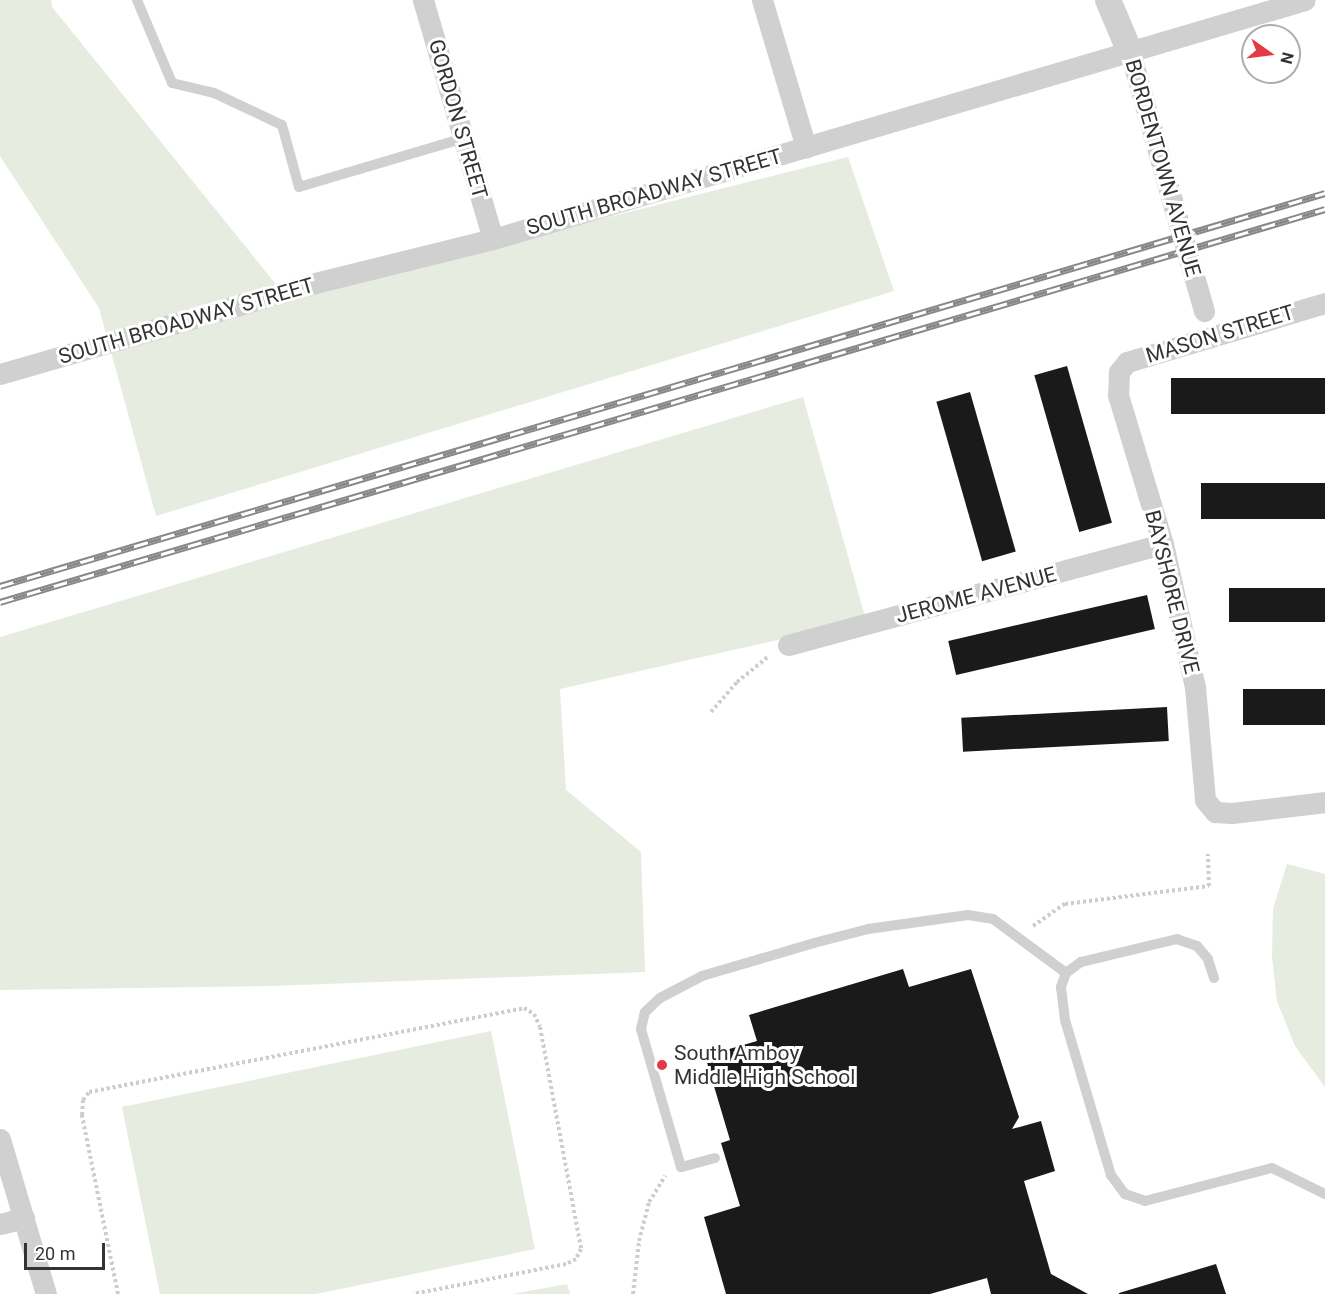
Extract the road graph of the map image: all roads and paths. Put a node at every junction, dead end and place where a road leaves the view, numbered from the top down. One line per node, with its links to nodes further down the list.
1 (137, 0): 7 (lane)
2 (423, 0): 7 (street, GORDON STREET)
3 (762, 0): 8 (street)
4 (1108, 0): 6 (street, BORDENTOWN AVENUE)
5 (1305, 0): 6 (street, SOUTH BROADWAY STREET)
6 (1130, 52): 8 (street, SOUTH BROADWAY STREET); 11 (street, BORDENTOWN AVENUE, bridge)
7 (464, 138): 9 (street, GORDON STREET)
8 (806, 148): 9 (street, SOUTH BROADWAY STREET)
9 (492, 239): 13 (street, SOUTH BROADWAY STREET)
10 (1325, 303): 11 (street, MASON STREET)
11 (1211, 338): 12 (street, MASON STREET)
12 (1119, 372): 14 (street, BAYSHORE DRIVE)
13 (0, 374)
14 (1163, 544): 15 (street, JEROME AVENUE); 17 (street, BAYSHORE DRIVE)
15 (788, 645): 16 (path)
16 (711, 712)
17 (1325, 802)
18 (1208, 854): 19 (path)
19 (1032, 927)
20 (1066, 973): 21 (lane); 24 (lane); 25 (lane)
21 (1214, 978)
22 (0, 1139): 26 (street)
23 (715, 1158): 24 (lane)
24 (681, 1167): 31 (path)
25 (1325, 1194)
26 (24, 1218): 27 (street); 28 (street)
27 (0, 1224)
28 (46, 1294)
29 (118, 1294): 30 (path)
30 (413, 1294)
31 (633, 1294)

